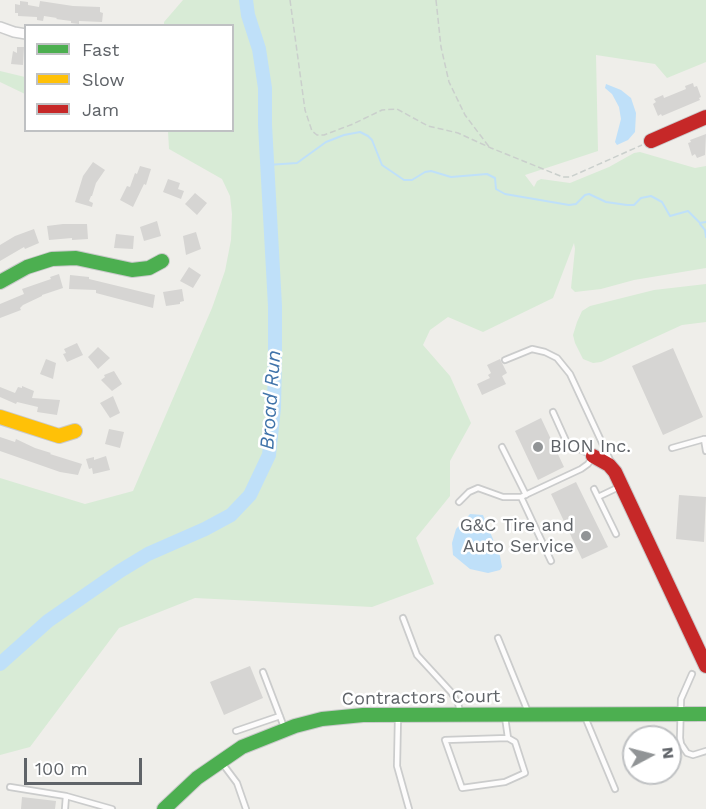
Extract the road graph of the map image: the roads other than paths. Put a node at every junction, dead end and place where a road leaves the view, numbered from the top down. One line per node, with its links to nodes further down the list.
1 (0, 27): 2 (street)
2 (24, 33)
3 (706, 117): 4 (street)
4 (651, 141)
5 (162, 261): 6 (street)
6 (0, 282)
7 (505, 360): 16 (lane)
8 (553, 412): 15 (lane)
9 (0, 417): 10 (street)
10 (75, 431)
11 (705, 439): 13 (lane); 14 (lane)
12 (502, 447): 19 (lane)
13 (672, 448)
14 (706, 451)
15 (593, 456): 16 (street); 19 (lane)
16 (615, 472): 17 (street)
17 (622, 486): 20 (lane); 26 (street)
18 (594, 489): 20 (lane)
19 (523, 496): 21 (lane); 23 (lane)
20 (598, 497): 22 (lane)
21 (459, 502)
22 (615, 534)
23 (551, 561)
24 (403, 618): 33 (lane)
25 (498, 639): 35 (lane)
26 (706, 666)
27 (263, 672): 36 (lane)
28 (692, 674): 30 (lane)
29 (584, 714): 30 (street, Contractors Court); 35 (street, Contractors Court); 42 (lane)
30 (679, 714): 31 (street, Contractors Court); 39 (lane)
31 (706, 714)
32 (398, 715): 33 (street, Contractors Court); 36 (street, Contractors Court); 48 (lane)
33 (460, 715): 34 (street, Contractors Court)
34 (504, 715): 35 (street, Contractors Court); 38 (lane)
35 (529, 715)
36 (282, 723): 37 (lane); 40 (street, Contractors Court)
37 (237, 731)
38 (508, 738): 38 (lane)
39 (706, 751)
40 (221, 761): 46 (street, Contractors Court); 47 (lane)
41 (10, 788): 43 (lane)
42 (615, 789)
43 (66, 796): 44 (lane); 45 (lane)
44 (65, 809)
45 (112, 809)
46 (164, 809)
47 (246, 809)
48 (409, 809)

